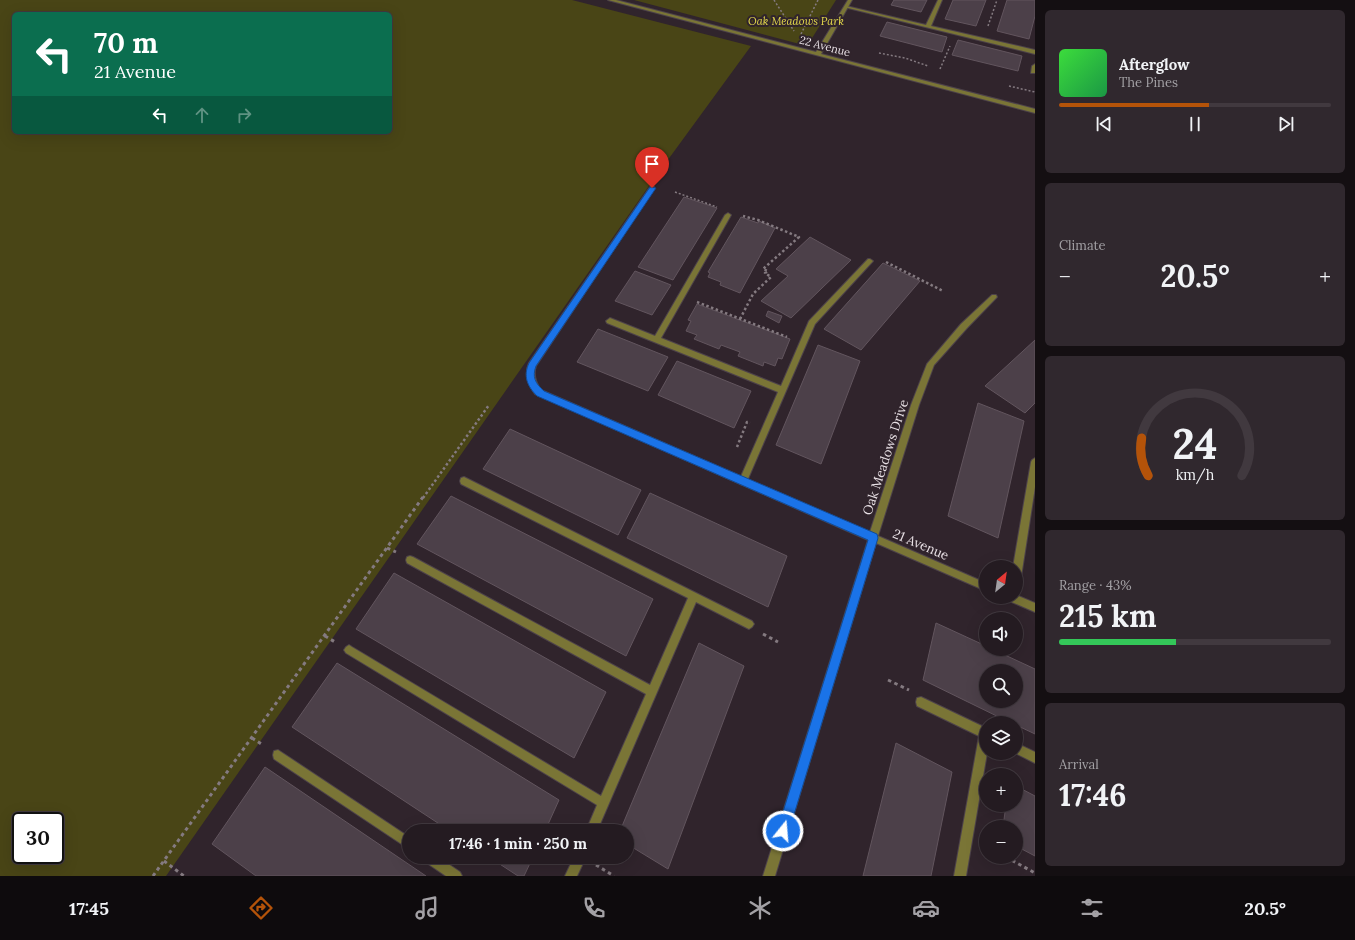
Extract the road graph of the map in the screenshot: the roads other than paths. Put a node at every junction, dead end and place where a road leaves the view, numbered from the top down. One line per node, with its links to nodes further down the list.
1 (610, 0): 7 (street, 22 Avenue)
2 (850, 0): 4 (street)
3 (940, 0): 5 (street)
4 (846, 7): 5 (street); 7 (street)
5 (928, 26): 6 (street)
6 (1035, 52)
7 (818, 54): 10 (street, 22 Avenue)
8 (1035, 66): 9 (street)
9 (1033, 72)
10 (1035, 111)
11 (652, 188): 20 (street, 21 Avenue)
12 (728, 215): 16 (street)
13 (870, 261): 17 (street)
14 (994, 297): 22 (street, Oak Meadows Drive)
15 (610, 321): 16 (street)
16 (656, 340): 17 (street)
17 (782, 390): 20 (street)
18 (1035, 462): 21 (street)
19 (464, 481): 26 (street)
20 (743, 481): 22 (street, 21 Avenue)
21 (1032, 500): 24 (street)
22 (873, 538): 25 (street, 21 Avenue); 45 (street, Oak Meadows Drive)
23 (410, 560): 31 (street)
24 (1020, 560)
25 (979, 584)
26 (694, 596): 29 (street); 31 (street)
27 (1023, 602): 28 (street)
28 (1035, 608)
29 (749, 624)
30 (349, 650): 38 (street)
31 (652, 692): 38 (street)
32 (921, 702): 33 (street)
33 (979, 730)
34 (1023, 752): 36 (street)
35 (278, 755): 40 (street)
36 (1035, 758)
37 (981, 760): 46 (street)
38 (603, 803): 39 (street)
39 (594, 824)
40 (402, 839)
41 (438, 864): 43 (street)
42 (577, 864): 44 (street)
43 (456, 876)
44 (571, 876)
45 (769, 876)
46 (960, 876)

